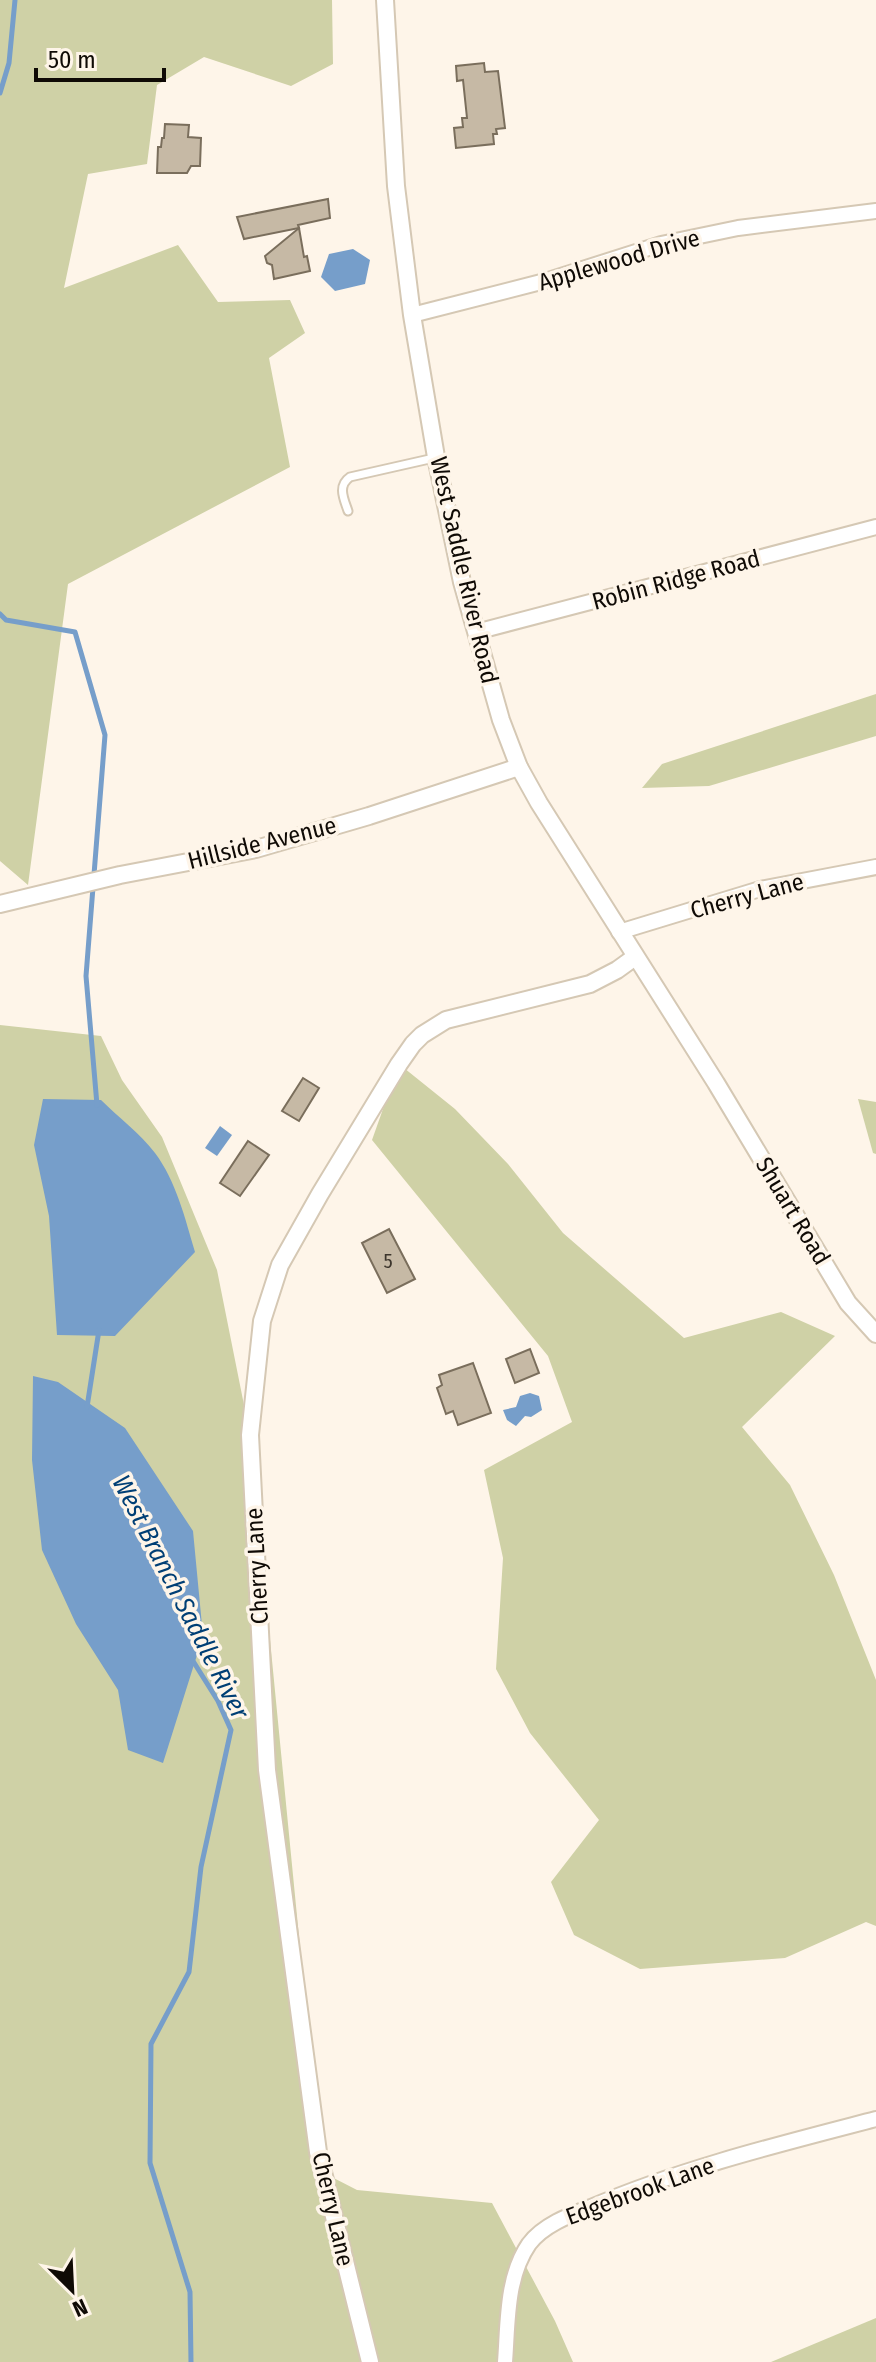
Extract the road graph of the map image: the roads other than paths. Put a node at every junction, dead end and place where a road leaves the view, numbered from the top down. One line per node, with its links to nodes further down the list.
1 (385, 0): 3 (street, West Saddle River Road)
2 (876, 211): 3 (street, Applewood Drive)
3 (412, 315): 4 (street, West Saddle River Road)
4 (436, 457): 5 (lane); 7 (street, West Saddle River Road)
5 (348, 511)
6 (876, 527): 7 (street, Robin Ridge Road)
7 (476, 632): 8 (street, West Saddle River Road)
8 (519, 767): 10 (street, Hillside Avenue); 11 (street, West Saddle River Road)
9 (876, 867): 11 (street, Cherry Lane)
10 (0, 904)
11 (619, 932): 12 (street, West Saddle River Road)
12 (635, 957): 13 (street, West Saddle River Road); 16 (street, Cherry Lane)
13 (716, 1083): 14 (street, Shuart Road)
14 (876, 1334)
15 (876, 2119): 17 (street, Edgebrook Lane)
16 (370, 2362)
17 (505, 2362)

